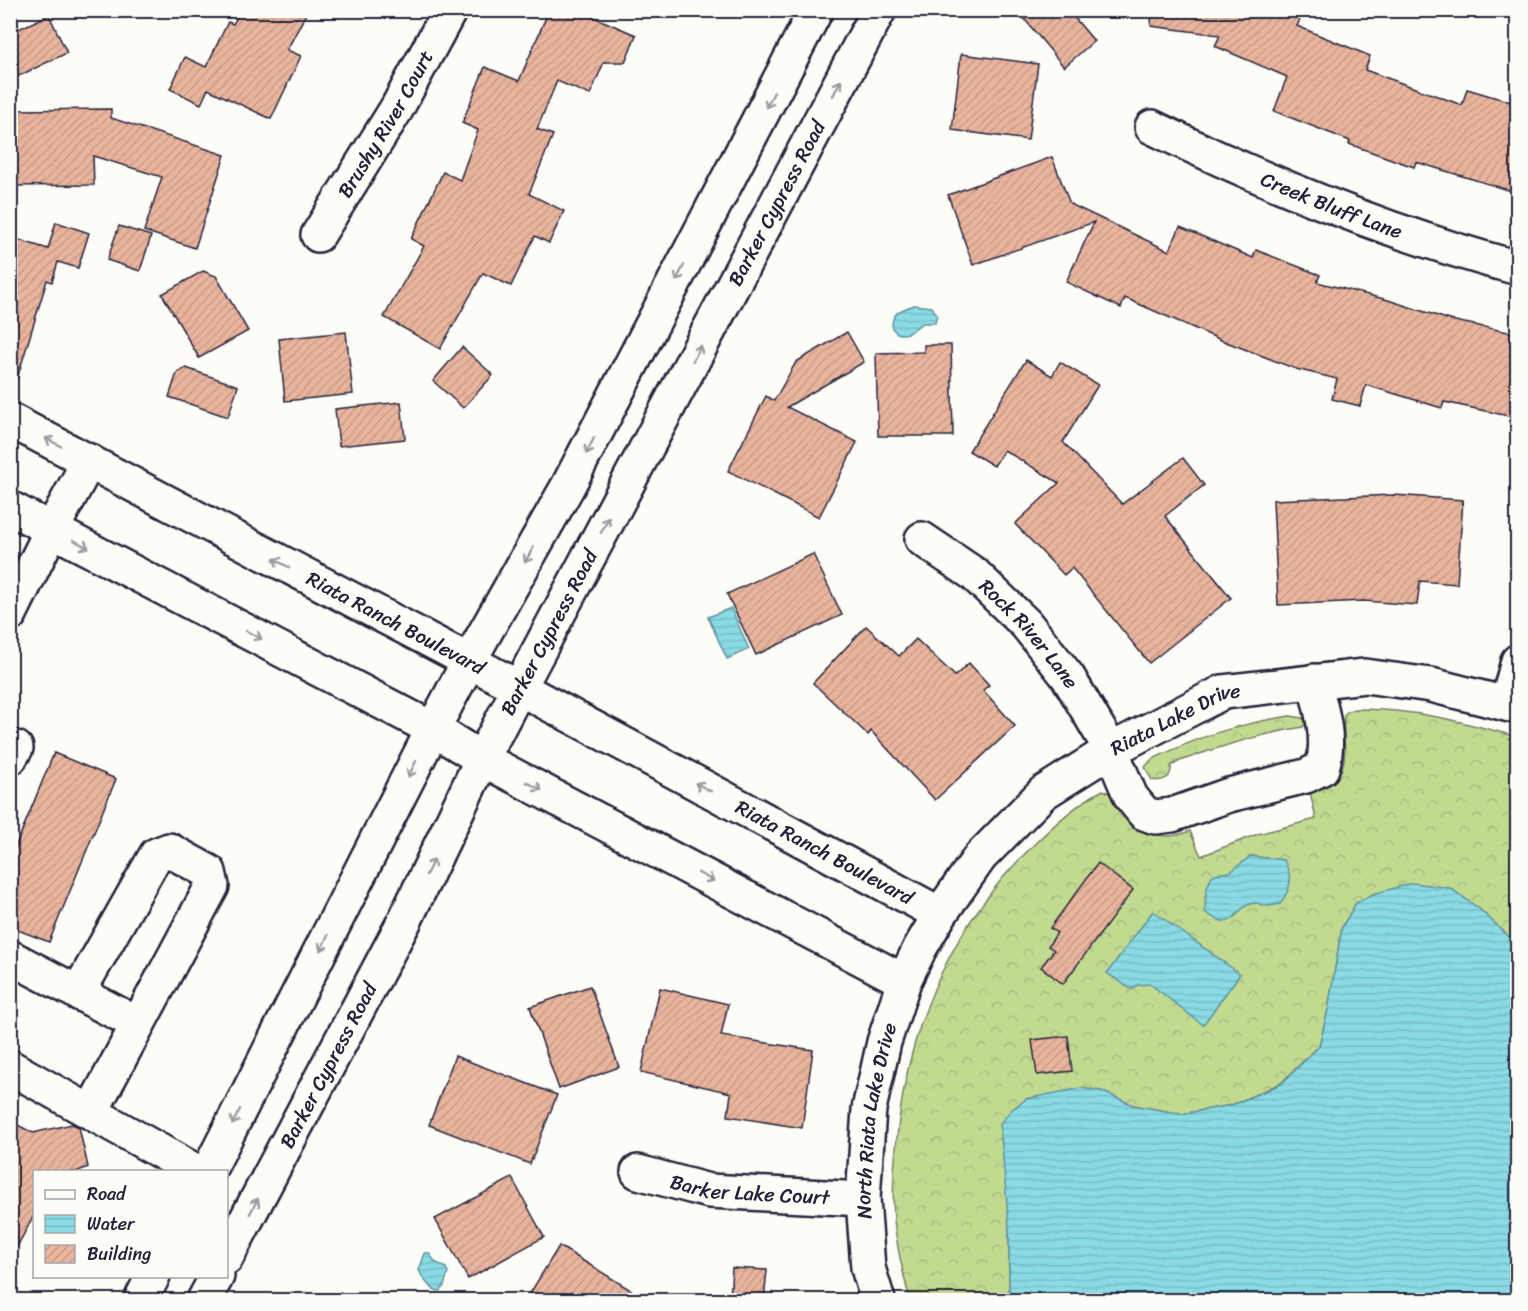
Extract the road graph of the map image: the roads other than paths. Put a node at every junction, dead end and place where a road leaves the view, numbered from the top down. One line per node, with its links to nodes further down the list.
1 (450, 10): 5 (street, Brushy River Court)
2 (816, 10): 13 (street, one-way to 13)
3 (879, 10): 16 (street, Barker Cypress Road, one-way to 3)
4 (1152, 127): 6 (street, Creek Bluff Lane)
5 (318, 236)
6 (1518, 268)
7 (10, 420): 8 (street, Riata Ranch Boulevard, one-way to 7)
8 (89, 461): 10 (street); 13 (street, Riata Ranch Boulevard, one-way to 8)
9 (10, 508): 10 (street)
10 (52, 529): 12 (street); 18 (street, one-way to 18)
11 (922, 539): 19 (street, Rock River Lane)
12 (10, 614)
13 (469, 661): 16 (street, Riata Ranch Boulevard); 18 (street)
14 (1518, 661): 17 (street)
15 (1314, 681): 17 (street, Riata Lake Drive); 19 (street, Riata Lake Drive); 19 (street, Rock River Lane)
16 (519, 688): 20 (street, Barker Cypress Road); 21 (street, Riata Ranch Boulevard, one-way to 16)
17 (1512, 705)
18 (433, 729): 20 (street); 30 (street, one-way to 30)
19 (1111, 750): 21 (street, Riata Lake Drive)
20 (482, 759): 24 (street, one-way to 24); 33 (street, Barker Cypress Road, one-way to 20)
21 (940, 914): 22 (street, Riata Lake Drive)
22 (920, 948): 24 (street, North Riata Lake Drive)
23 (10, 957): 25 (street)
24 (904, 981): 32 (street, North Riata Lake Drive)
25 (78, 993): 26 (street); 26 (street)
26 (138, 1024): 28 (street)
27 (10, 1067): 28 (street)
28 (91, 1112): 29 (street)
29 (193, 1170)
30 (209, 1170)
31 (638, 1172): 32 (street, Barker Lake Court)
32 (864, 1199): 38 (street, North Riata Lake Drive)
33 (228, 1254)
34 (152, 1278): 36 (street)
35 (216, 1278): 37 (street)
36 (141, 1300)
37 (204, 1300)
38 (878, 1300)

